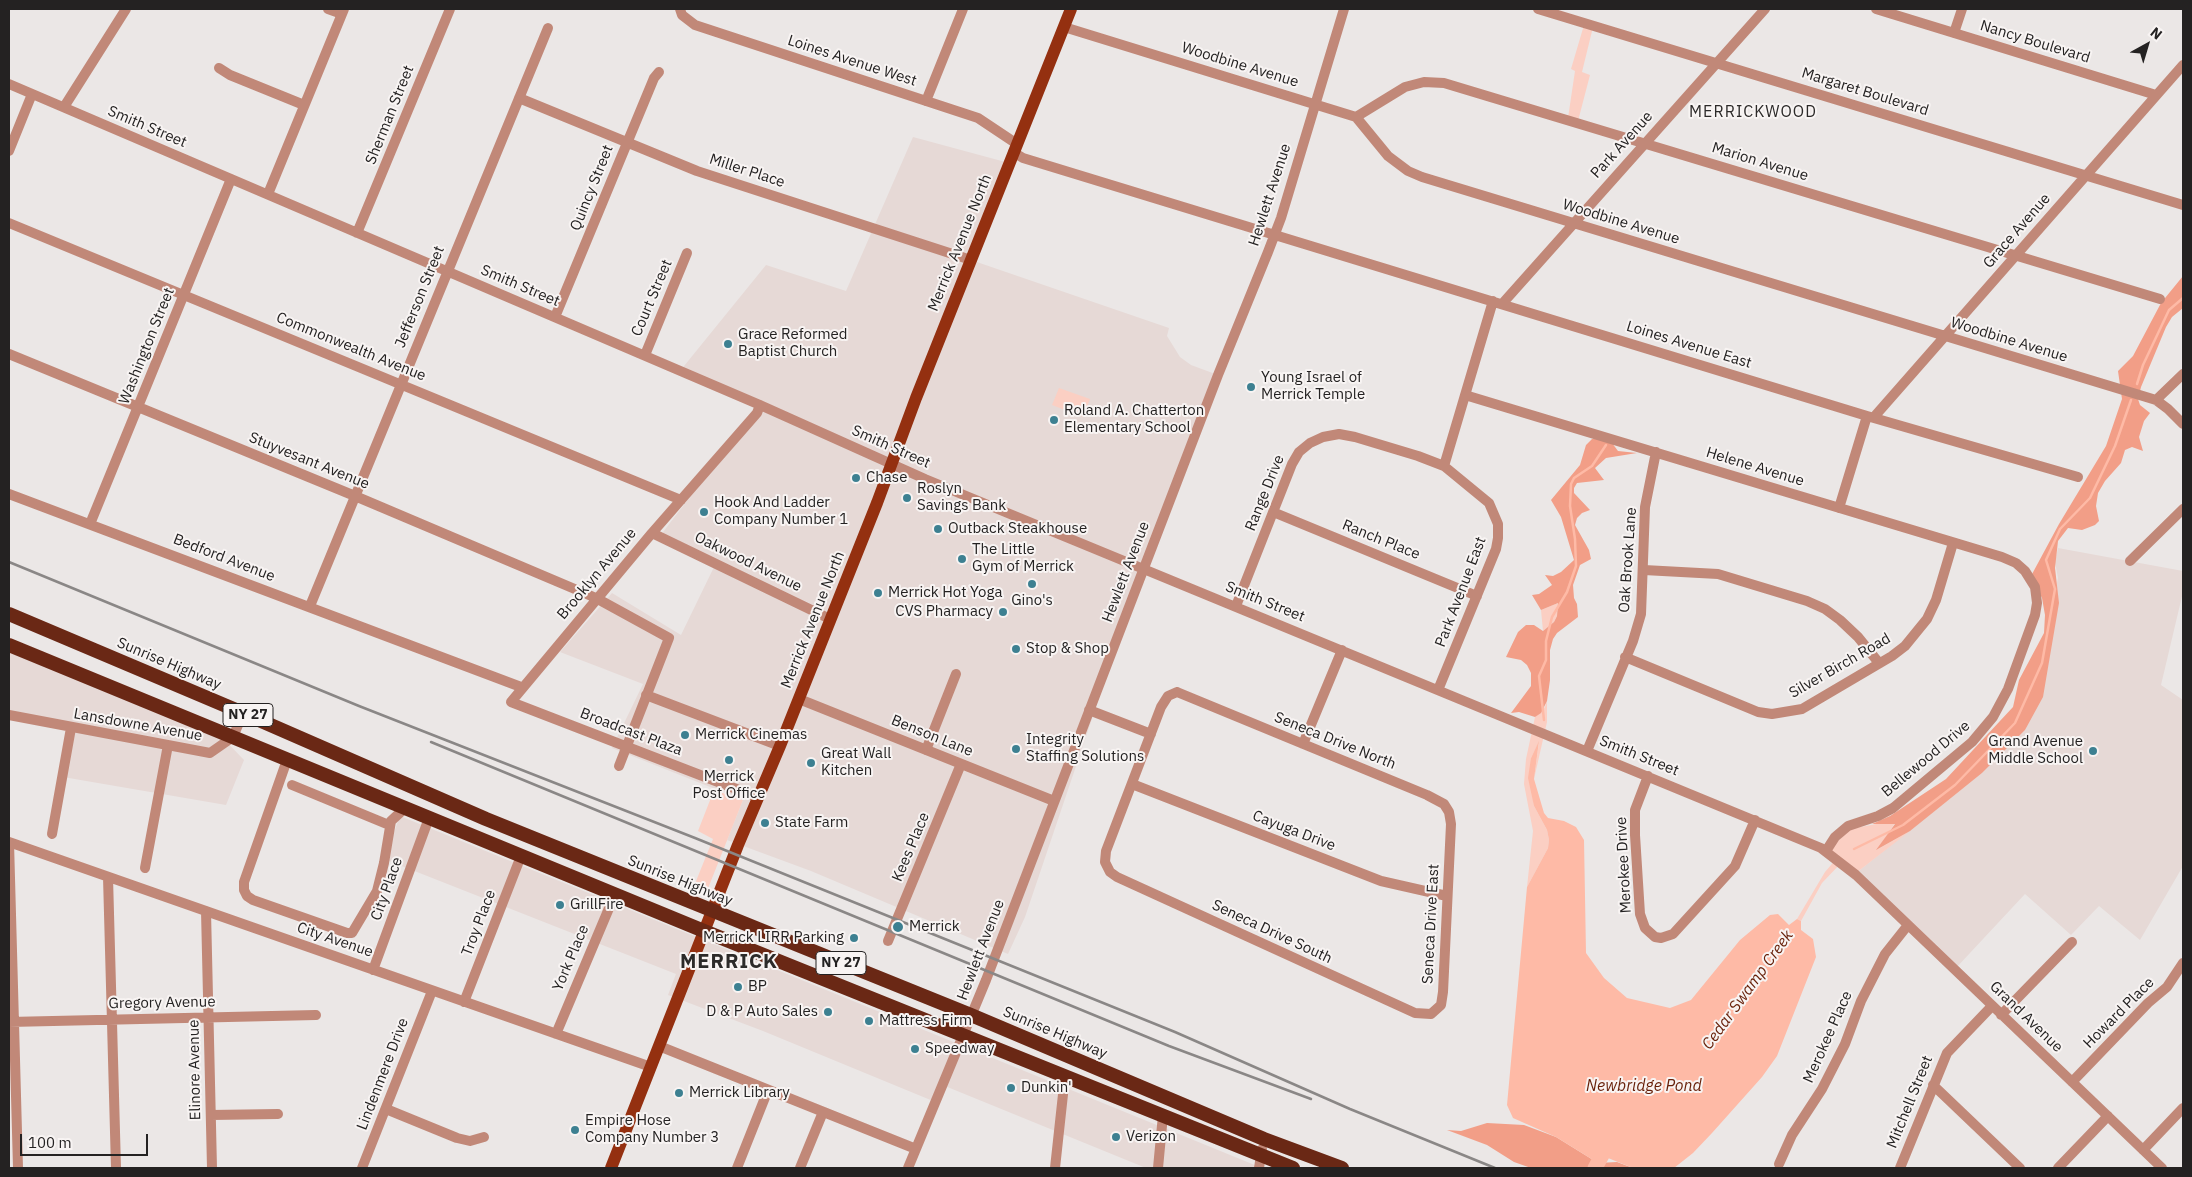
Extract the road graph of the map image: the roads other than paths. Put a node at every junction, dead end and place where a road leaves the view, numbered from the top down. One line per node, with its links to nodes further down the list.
1 (126, 9): 27 (street)
2 (328, 9): 12 (street)
3 (450, 9): 39 (street, Sherman Street)
4 (680, 9): 24 (street, Loines Avenue West)
5 (962, 9): 24 (street)
6 (1071, 9): 13 (main road, Merrick Avenue North)
7 (1344, 9): 25 (street, Hewlett Avenue)
8 (1538, 9): 16 (street, Margaret Boulevard)
9 (1765, 9): 16 (street, Park Avenue)
10 (1876, 9): 15 (street, Nancy Boulevard)
11 (1962, 9): 15 (street)
12 (343, 12): 26 (street)
13 (1064, 27): 25 (street, Woodbine Avenue); 31 (main road, Merrick Avenue North)
14 (548, 28): 23 (street, Jefferson Street)
15 (1954, 33): 22 (street, Nancy Boulevard)
16 (1717, 62): 29 (street, Park Avenue); 33 (street, Margaret Boulevard)
17 (2183, 65): 22 (street, Grace Avenue)
18 (219, 68): 26 (street)
19 (659, 72): 30 (street, Quincy Street)
20 (9, 84): 21 (street, Smith Street)
21 (32, 94): 27 (street, Smith Street); 32 (street)
22 (2156, 95): 33 (street, Grace Avenue)
23 (518, 98): 30 (street, Miller Place); 44 (street, Jefferson Street)
24 (926, 101): 31 (street, Loines Avenue West)
25 (1315, 103): 28 (street, Woodbine Avenue); 40 (street, Hewlett Avenue)
26 (304, 105): 35 (street)
27 (64, 107): 34 (street, Smith Street)
28 (1356, 117): 29 (street, Marion Avenue); 38 (street, Woodbine Avenue)
29 (1644, 142): 38 (street, Park Avenue); 42 (street, Marion Avenue)
30 (627, 143): 43 (street, Miller Place); 48 (street, Quincy Street)
31 (1015, 148): 40 (street, Loines Avenue West); 43 (main road, Merrick Avenue North)
32 (9, 152)
33 (2086, 175): 36 (street, Margaret Boulevard); 42 (street, Grace Avenue)
34 (232, 179): 35 (street, Smith Street); 45 (street, Washington Street)
35 (268, 194): 39 (street, Smith Street)
36 (2183, 205)
37 (9, 223): 45 (street, Commonwealth Avenue)
38 (1572, 223): 47 (street, Park Avenue); 49 (street, Woodbine Avenue)
39 (358, 233): 44 (street, Smith Street)
40 (1274, 234): 47 (street, Loines Avenue East); 74 (street, Hewlett Avenue)
41 (687, 253): 51 (street, Court Street)
42 (2015, 256): 46 (street, Marion Avenue); 49 (street, Grace Avenue)
43 (971, 260): 61 (main road, Merrick Avenue North)
44 (447, 271): 48 (street, Smith Street); 53 (street, Jefferson Street)
45 (184, 295): 53 (street, Commonwealth Avenue); 57 (street, Washington Street)
46 (2160, 298)
47 (1498, 302): 54 (street, Park Avenue); 58 (street, Loines Avenue East)
48 (555, 317): 51 (street, Smith Street)
49 (1944, 336): 55 (street, Woodbine Avenue); 58 (street, Grace Avenue)
50 (9, 354): 57 (street, Stuyvesant Avenue)
51 (645, 356): 56 (street, Smith Street)
52 (2183, 374): 55 (street)
53 (401, 384): 65 (street, Jefferson Street); 66 (street, Commonwealth Avenue)
54 (1465, 395): 60 (street, Helene Avenue); 62 (street, Park Avenue)
55 (2156, 400): 59 (street, Woodbine Avenue)
56 (760, 405): 61 (street, Smith Street); 66 (street, Brooklyn Avenue)
57 (138, 407): 65 (street, Stuyvesant Avenue); 70 (street, Washington Street)
58 (1870, 416): 63 (street, Loines Avenue East); 67 (street, Grace Avenue)
59 (2183, 424)
60 (1656, 452): 67 (street, Helene Avenue); 75 (street, Oak Brook Lane)
61 (891, 464): 74 (street, Smith Street); 82 (main road, Merrick Avenue North)
62 (1444, 466): 69 (street, Range Drive); 77 (street, Park Avenue East)
63 (2078, 477)
64 (9, 494): 70 (street, Bedford Avenue)
65 (355, 496): 78 (street, Stuyvesant Avenue); 79 (street, Jefferson Street)
66 (681, 500): 71 (street, Brooklyn Avenue)
67 (1839, 508): 72 (street, Helene Avenue)
68 (2183, 509): 73 (street)
69 (1273, 512): 77 (street, Ranch Place); 80 (street, Range Drive)
70 (90, 524): 79 (street, Bedford Avenue)
71 (652, 533): 78 (street, Brooklyn Avenue); 82 (street, Oakwood Avenue)
72 (1953, 543): 76 (street, Helene Avenue); 86 (street, Silver Birch Road)
73 (2130, 561)
74 (1143, 568): 80 (street, Smith Street); 92 (street, Hewlett Avenue)
75 (1644, 570): 85 (street, Oak Brook Lane); 86 (street)
76 (2030, 578): 119 (street, Bellewood Drive)
77 (1477, 596): 89 (street, Park Avenue East)
78 (596, 598): 88 (street, Brooklyn Avenue); 90 (street, Stuyvesant Avenue)
79 (310, 606): 88 (street, Bedford Avenue)
80 (1236, 606): 84 (street, Smith Street)
81 (9, 614): 93 (highway, Sunrise Highway / NY 27)
82 (830, 619): 91 (main road, Merrick Avenue North)
83 (9, 645): 97 (highway, NY 27)
84 (1342, 650): 89 (street, Smith Street); 98 (street)
85 (1625, 658): 86 (street, Silver Birch Road); 103 (street, Oak Brook Lane)
86 (1879, 663)
87 (956, 674): 102 (street)
88 (521, 687): 100 (street, Broadcast Plaza)
89 (1438, 690): 103 (street, Smith Street)
90 (646, 695): 100 (street); 101 (street)
91 (799, 699): 101 (main road, Merrick Avenue North); 102 (street, Benson Lane)
92 (1089, 710): 96 (street); 111 (street, Hewlett Avenue)
93 (243, 713): 97 (street); 128 (highway, Sunrise Highway / NY 27)
94 (9, 715): 95 (street, Lansdowne Avenue)
95 (72, 728): 99 (street, Lansdowne Avenue); 117 (street)
96 (1151, 734): 98 (street, Seneca Drive North); 108 (street, Seneca Drive North)
97 (233, 737): 99 (street, Lansdowne Avenue); 104 (highway, NY 27)
98 (1304, 744): 116 (street, Seneca Drive North)
99 (168, 745): 121 (street)
100 (626, 746): 106 (street); 110 (street, Broadcast Plaza)
101 (780, 746): 110 (main road, Merrick Avenue North)
102 (926, 750): 105 (street, Benson Lane)
103 (1587, 751): 107 (street, Smith Street)
104 (287, 760): 112 (highway, NY 27); 115 (street)
105 (962, 764): 111 (street, Benson Lane); 132 (street, Kees Place)
106 (619, 766)
107 (1648, 776): 114 (street, Smith Street); 114 (street, Merokee Drive)
108 (1132, 784): 122 (street, Seneca Drive North); 126 (street, Cayuga Drive)
109 (292, 785): 115 (street)
110 (757, 797): 128 (main road, Merrick Avenue North)
111 (1054, 801): 140 (street, Hewlett Avenue)
112 (405, 808): 113 (highway, NY 27); 115 (street)
113 (429, 818): 120 (highway, NY 27); 135 (street, City Place)
114 (1755, 820): 119 (street, Smith Street)
115 (389, 824)
116 (1451, 824): 126 (street, Seneca Drive East)
117 (52, 834)
118 (9, 842): 123 (street, City Avenue); 129 (street)
119 (1826, 851): 124 (street, Smith Street)
120 (521, 856): 125 (highway, NY 27); 137 (street, Troy Place)
121 (145, 868)
122 (1110, 872): 141 (street, Seneca Drive South)
123 (108, 877): 127 (street, City Avenue); 144 (street)
124 (1868, 887): 130 (street, Grand Avenue)
125 (614, 894): 131 (highway, NY 27); 146 (street, York Place)
126 (1447, 896): 141 (street, Seneca Drive East)
127 (206, 911): 135 (street, City Avenue); 143 (street, Elinore Avenue)
128 (712, 911): 131 (main road, Merrick Avenue North); 140 (highway, Sunrise Highway / NY 27)
129 (10, 924): 145 (street)
130 (1908, 925): 138 (street, Grand Avenue); 167 (street, Merokee Place)
131 (704, 931): 147 (highway, NY 27); 148 (main road, Merrick Avenue North)
132 (888, 941)
133 (2072, 942): 139 (street)
134 (2183, 963): 151 (street, Howard Place)
135 (373, 970): 136 (street, City Avenue)
136 (432, 991): 137 (street, City Avenue); 155 (street, Lindenmere Drive)
137 (464, 1002): 146 (street, City Avenue)
138 (1992, 1006): 139 (street, Grand Avenue); 152 (street, Mitchell Street)
139 (2002, 1014): 151 (street, Grand Avenue)
140 (971, 1015): 147 (street, Hewlett Avenue); 163 (highway, Sunrise Highway / NY 27)
141 (1424, 1015)
142 (316, 1016): 143 (street, Gregory Avenue)
143 (209, 1017): 144 (street, Gregory Avenue); 158 (street, Elinore Avenue)
144 (112, 1020): 145 (street, Gregory Avenue); 169 (street)
145 (11, 1022): 161 (street)
146 (556, 1034): 149 (street, City Avenue)
147 (963, 1034): 150 (highway, NY 27); 164 (street, Hewlett Avenue)
148 (659, 1046): 149 (main road, Merrick Avenue North); 153 (street)
149 (651, 1067): 172 (main road, Merrick Avenue North)
150 (1065, 1076): 159 (highway, NY 27); 176 (street)
151 (2072, 1082): 160 (street, Grand Avenue)
152 (1933, 1085): 180 (street, Mitchell Street); 181 (street)
153 (768, 1090): 156 (street); 173 (street)
154 (2183, 1108): 165 (street)
155 (386, 1109): 162 (street); 171 (street, Lindenmere Drive)
156 (823, 1112): 164 (street); 174 (street)
157 (278, 1114): 158 (street)
158 (211, 1115): 170 (street, Elinore Avenue)
159 (1164, 1115): 166 (highway, NY 27); 177 (street)
160 (2108, 1116): 165 (street, Grand Avenue); 182 (street)
161 (13, 1120): 168 (street)
162 (484, 1137)
163 (1264, 1138): 166 (street); 179 (highway, Sunrise Highway / NY 27)
164 (916, 1149): 175 (street, Hewlett Avenue)
165 (2143, 1150): 183 (street, Grand Avenue)
166 (1260, 1162): 178 (highway, NY 27)
167 (1779, 1164)
168 (18, 1168)
169 (116, 1168)
170 (212, 1168)
171 (362, 1168)
172 (611, 1168)
173 (738, 1168)
174 (800, 1168)
175 (908, 1168)
176 (1055, 1168)
177 (1158, 1168)
178 (1293, 1168)
179 (1342, 1168)
180 (1900, 1168)
181 (2020, 1168)
182 (2058, 1168)
183 (2162, 1168)

